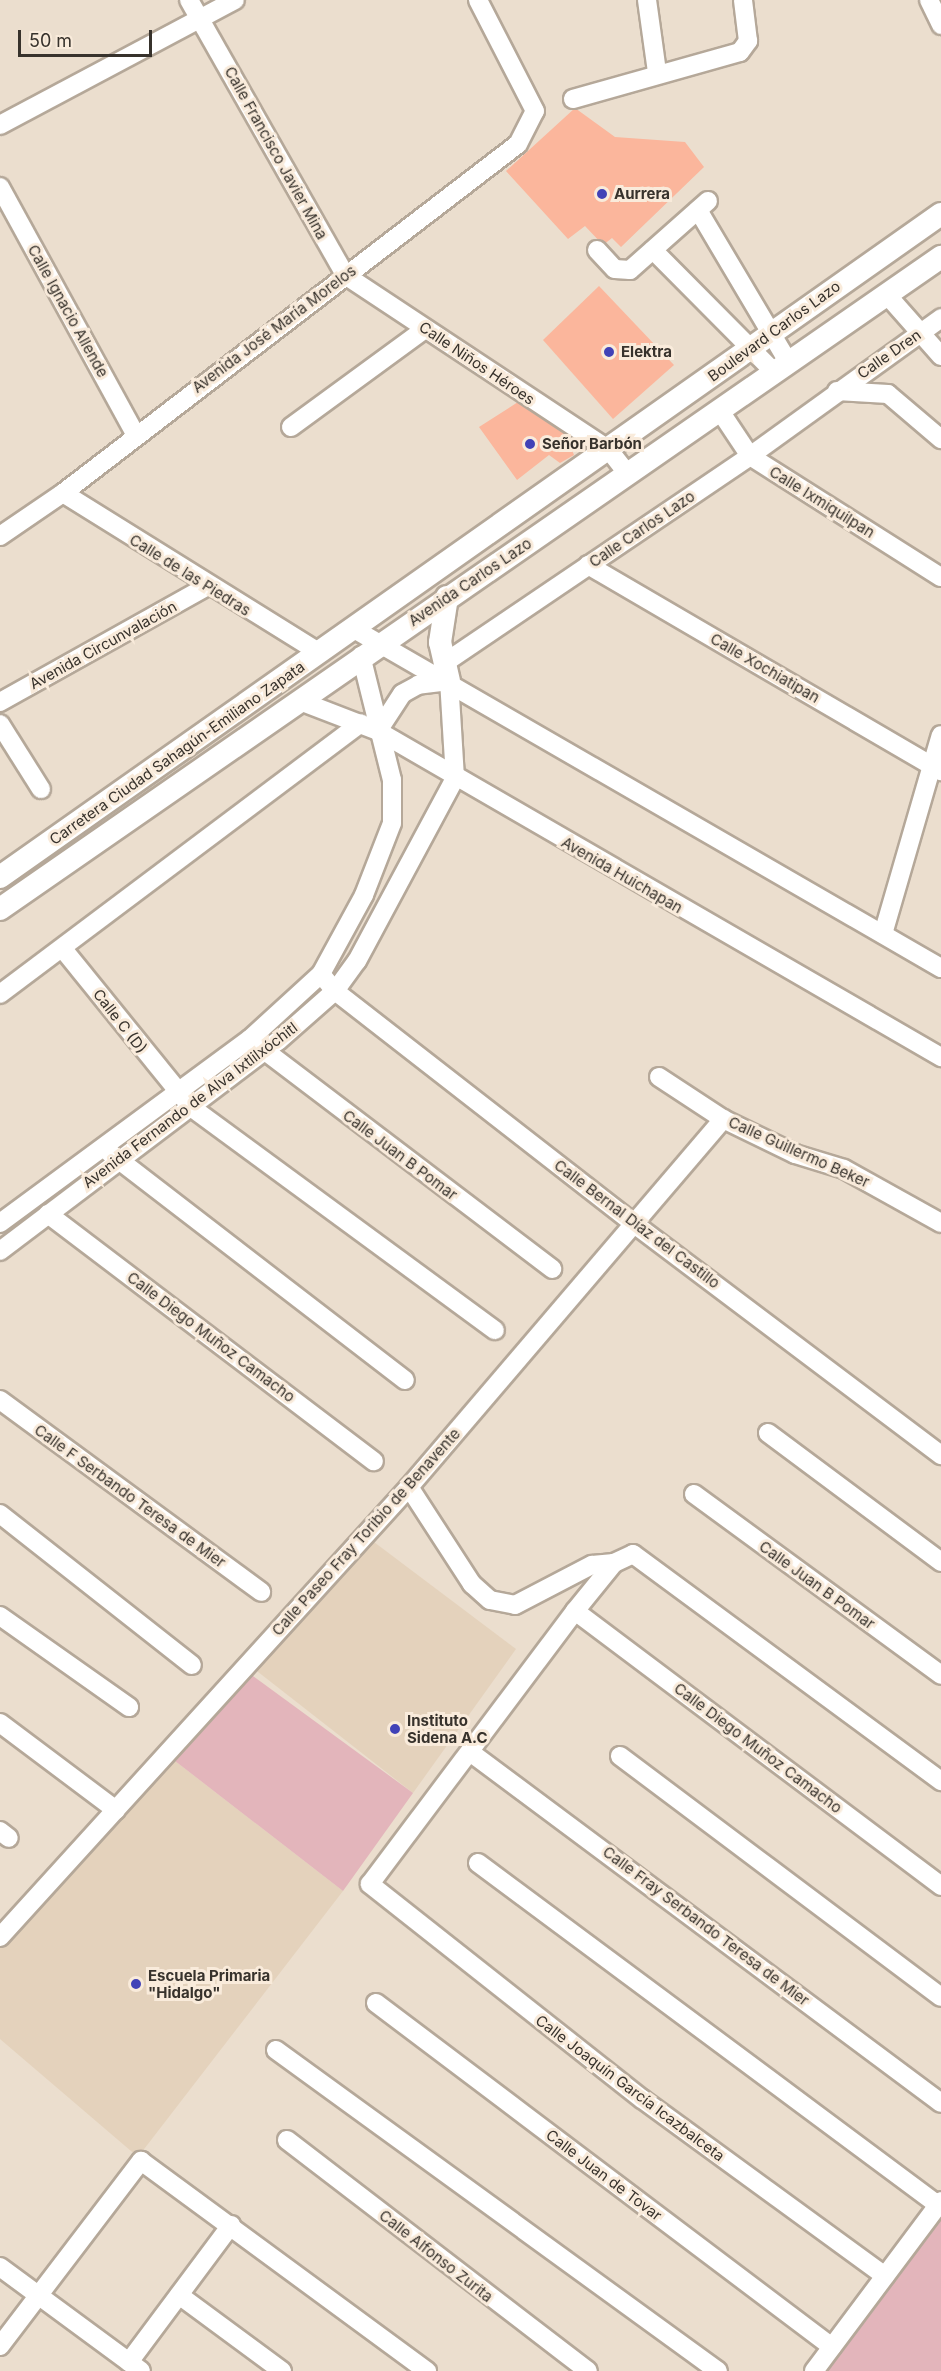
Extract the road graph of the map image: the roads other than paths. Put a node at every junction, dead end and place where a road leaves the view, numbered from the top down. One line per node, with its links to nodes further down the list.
1 (189, 0): 7 (street, Calle Francisco Javier Mina)
2 (235, 0): 7 (street)
3 (478, 0): 17 (street, Avenida José María Morelos)
4 (647, 0): 9 (street)
5 (743, 0): 9 (street)
6 (929, 0): 8 (street)
7 (200, 18): 11 (street); 17 (street, Calle Francisco Javier Mina)
8 (941, 25)
9 (657, 72): 10 (street)
10 (573, 99)
11 (0, 125)
12 (0, 187): 29 (street, Calle Ignacio Allende)
13 (941, 214): 22 (main road, Boulevard Carlos Lazo)
14 (597, 250): 15 (street)
15 (653, 250): 22 (street); 23 (street)
16 (941, 257): 18 (main road, Avenida Carlos Lazo)
17 (345, 275): 20 (street, Calle Niños Héroes); 29 (street, Avenida José María Morelos)
18 (888, 296): 21 (street); 25 (main road, Avenida Carlos Lazo)
19 (941, 318): 21 (street, Calle Dren)
20 (426, 329): 28 (street); 31 (street, Calle Niños Héroes)
21 (921, 332): 24 (street); 26 (street, Calle Dren)
22 (771, 334): 23 (main road, Boulevard Carlos Lazo); 25 (street)
23 (750, 349): 25 (street); 31 (main road, Boulevard Carlos Lazo)
24 (941, 356)
25 (782, 368): 27 (main road, Avenida Carlos Lazo)
26 (837, 391): 30 (street); 32 (street, Calle Carlos Lazo)
27 (723, 416): 32 (street, Calle Ixmiquilpan); 33 (main road, Avenida Carlos Lazo)
28 (291, 427)
29 (136, 435): 34 (street, Avenida José María Morelos)
30 (941, 439)
31 (609, 450): 33 (street, Calle Niños Héroes); 40 (main road, Avenida Carlos Lazo)
32 (748, 454): 36 (street, Calle Carlos Lazo); 37 (street, Calle Ixmiquilpan)
33 (628, 474): 39 (main road, Avenida Carlos Lazo)
34 (63, 493): 35 (street, Avenida José María Morelos); 38 (street, Calle de las Piedras)
35 (0, 536)
36 (588, 565): 42 (street, Calle Carlos Lazo); 49 (street, Calle Xochiatipan)
37 (941, 577)
38 (206, 587): 41 (street, Calle de las Piedras); 43 (street, Avenida Circunvalación)
39 (447, 597): 40 (main road, Avenida Carlos Lazo); 42 (main road)
40 (371, 642): 41 (main road, Carretera Ciudad Sahagún-Emiliano Zapata); 42 (street); 44 (main road, Avenida Carlos Lazo); 47 (street, Avenida Fernando de Alva Ixtlilxóchitl)
41 (320, 653): 52 (main road, Carretera Ciudad Sahagún-Emiliano Zapata)
42 (438, 671): 47 (street); 50 (street); 54 (street)
43 (0, 702)
44 (308, 704): 45 (street, Avenida Huichapan); 53 (main road, Avenida Carlos Lazo)
45 (356, 722): 47 (street, Avenida Huichapan); 55 (street)
46 (0, 724): 51 (street)
47 (378, 731): 50 (street, Avenida Huichapan); 57 (street, Avenida Fernando de Alva Ixtlilxóchitl)
48 (941, 735): 49 (street)
49 (937, 769): 54 (street)
50 (455, 778): 58 (street, Avenida Fernando de Alva Ixtlilxóchitl); 62 (street, Avenida Huichapan)
51 (41, 789)
52 (0, 877)
53 (0, 909)
54 (883, 934): 56 (street)
55 (63, 949): 59 (street); 64 (street, Calle C (D))
56 (941, 968)
57 (321, 974): 58 (street, Calle Bernal Díaz del Castillo); 60 (street, Avenida Fernando de Alva Ixtlilxóchitl)
58 (335, 991): 61 (street, Avenida Fernando de Alva Ixtlilxóchitl); 72 (street, Calle Bernal Díaz del Castillo)
59 (0, 994)
60 (250, 1039): 61 (street, Calle Juan B Pomar); 64 (street, Avenida Fernando de Alva Ixtlilxóchitl)
61 (265, 1052): 65 (street, Avenida Fernando de Alva Ixtlilxóchitl); 74 (street, Calle Juan B Pomar)
62 (941, 1057)
63 (659, 1077): 66 (street, Calle Guillermo Beker)
64 (177, 1092): 65 (street, Calle C (D)); 67 (street, Avenida Fernando de Alva Ixtlilxóchitl)
65 (191, 1107): 68 (street, Avenida Fernando de Alva Ixtlilxóchitl); 75 (street)
66 (723, 1119): 71 (street, Calle Guillermo Beker); 72 (street, Calle Paseo Fray Toribio de Benavente)
67 (102, 1146): 68 (street); 70 (street, Avenida Fernando de Alva Ixtlilxóchitl)
68 (118, 1160): 69 (street, Avenida Fernando de Alva Ixtlilxóchitl); 76 (street)
69 (48, 1214): 73 (street, Avenida Fernando de Alva Ixtlilxóchitl); 80 (street, Calle Diego Muñoz Camacho)
70 (0, 1223)
71 (941, 1223)
72 (633, 1224): 79 (street, Calle Bernal Díaz del Castillo); 81 (street, Calle Paseo Fray Toribio de Benavente)
73 (0, 1251)
74 (552, 1269)
75 (495, 1330)
76 (405, 1380)
77 (0, 1400): 86 (street, Calle F Serbando Teresa de Mier)
78 (768, 1433): 84 (street)
79 (941, 1455)
80 (374, 1461)
81 (409, 1487): 85 (street); 96 (street, Calle Paseo Fray Toribio de Benavente)
82 (694, 1494): 90 (street, Calle Juan B Pomar)
83 (0, 1514): 89 (street)
84 (941, 1562)
85 (614, 1563): 87 (street); 95 (street)
86 (261, 1592)
87 (575, 1611): 93 (street); 98 (street, Calle Diego Muñoz Camacho)
88 (0, 1616): 91 (street)
89 (192, 1665)
90 (941, 1675)
91 (129, 1707)
92 (0, 1723): 96 (street)
93 (470, 1752): 103 (street, Calle Fray Serbando Teresa de Mier); 108 (street, Calle Joaquín García Icazbalceta)
94 (620, 1756): 100 (street)
95 (941, 1781)
96 (116, 1810): 99 (street, Calle Paseo Fray Toribio de Benavente)
97 (478, 1863): 105 (street)
98 (941, 1886)
99 (0, 1937)
100 (941, 1997)
101 (376, 2003): 112 (street, Calle Juan de Tovar)
102 (276, 2050): 117 (street)
103 (941, 2103)
104 (286, 2140): 116 (street, Calle Alfonso Zurita)
105 (939, 2203): 108 (street)
106 (231, 2225): 109 (street); 110 (street); 115 (street)
107 (0, 2267): 110 (street)
108 (885, 2276): 112 (street)
109 (179, 2295): 113 (street); 114 (street)
110 (37, 2296): 111 (street); 113 (street)
111 (0, 2346)
112 (832, 2347): 118 (street)
113 (135, 2367)
114 (282, 2371)
115 (427, 2371)
116 (588, 2371)
117 (718, 2371)
118 (814, 2371)

